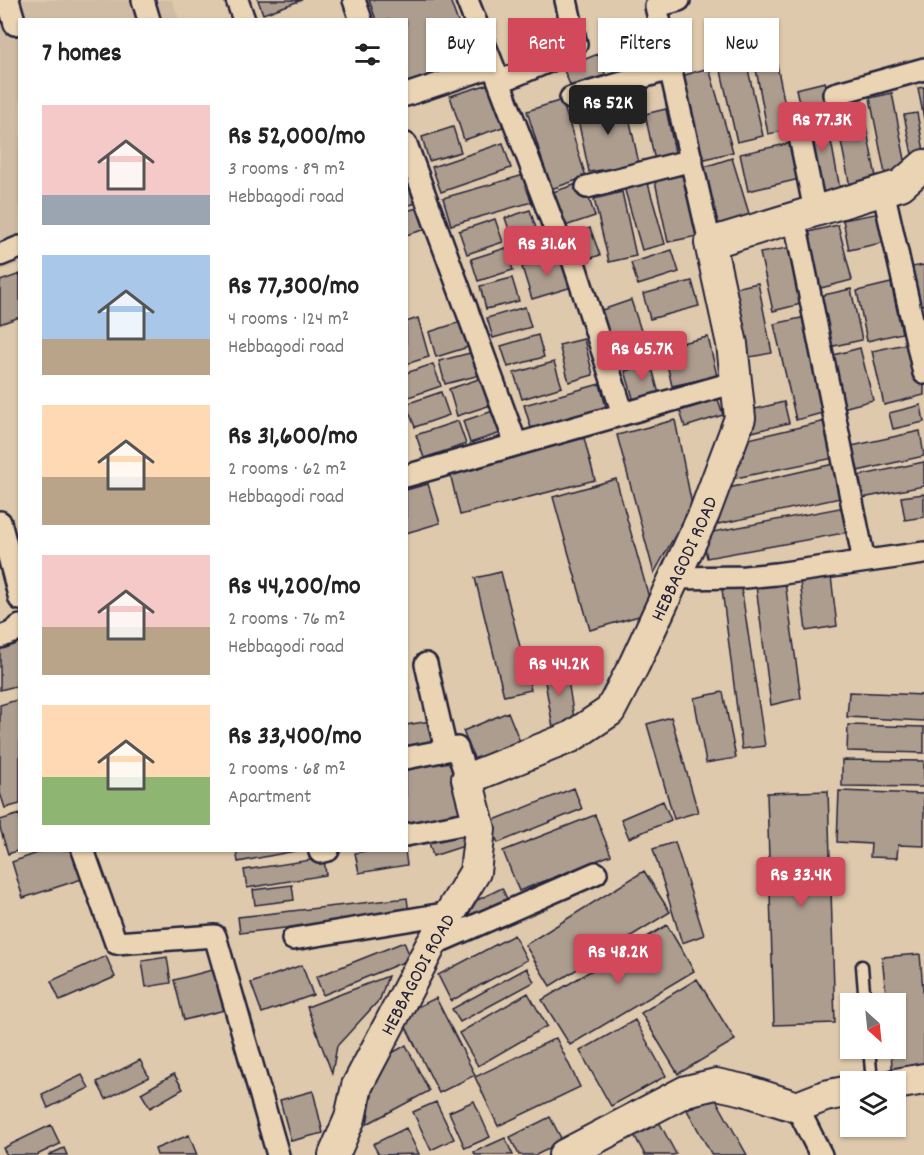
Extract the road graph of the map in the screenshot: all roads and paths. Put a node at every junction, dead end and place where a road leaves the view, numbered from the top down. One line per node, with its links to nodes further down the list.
1 (8, 0): 12 (street)
2 (143, 0): 8 (street)
3 (237, 0): 9 (street)
4 (354, 0): 10 (street)
5 (467, 0): 16 (street)
6 (566, 0): 16 (street)
7 (679, 0): 11 (street)
8 (148, 18)
9 (243, 18)
10 (360, 18)
11 (659, 18)
12 (15, 24)
13 (924, 69): 18 (street)
14 (660, 72): 19 (street)
15 (671, 72): 22 (street)
16 (496, 74): 17 (street); 32 (street)
17 (408, 94)
18 (834, 94)
19 (571, 98)
20 (796, 117): 26 (street)
21 (408, 149): 33 (street)
22 (692, 160): 24 (street); 27 (street)
23 (924, 165): 25 (street)
24 (587, 187)
25 (884, 190): 26 (street); 30 (street)
26 (804, 214): 27 (street); 37 (street)
27 (710, 243): 31 (street, HEBBAGODI ROAD)
28 (18, 248): 29 (street)
29 (0, 255)
30 (924, 374)
31 (736, 382): 32 (street); 38 (street, HEBBAGODI ROAD)
32 (623, 414): 33 (street)
33 (516, 444): 34 (street)
34 (408, 471)
35 (0, 522): 39 (street)
36 (924, 553): 37 (street)
37 (864, 561): 38 (street)
38 (675, 578): 45 (street, HEBBAGODI ROAD)
39 (18, 591)
40 (18, 628): 41 (street)
41 (0, 637)
42 (426, 664): 43 (street)
43 (446, 750): 44 (street); 45 (street)
44 (408, 758)
45 (467, 779): 46 (street, HEBBAGODI ROAD)
46 (480, 829): 47 (street); 50 (street, HEBBAGODI ROAD)
47 (408, 835)
48 (84, 852): 59 (street)
49 (596, 873): 52 (street)
50 (450, 913): 51 (street); 52 (street, HEBBAGODI ROAD)
51 (293, 939)
52 (431, 945): 60 (street, HEBBAGODI ROAD)
53 (862, 966): 54 (lane)
54 (864, 993)
55 (924, 1079): 56 (street)
56 (906, 1082)
57 (840, 1093): 58 (street)
58 (797, 1107): 61 (street); 62 (street)
59 (278, 1155)
60 (334, 1155)
61 (564, 1155)
62 (821, 1155)

